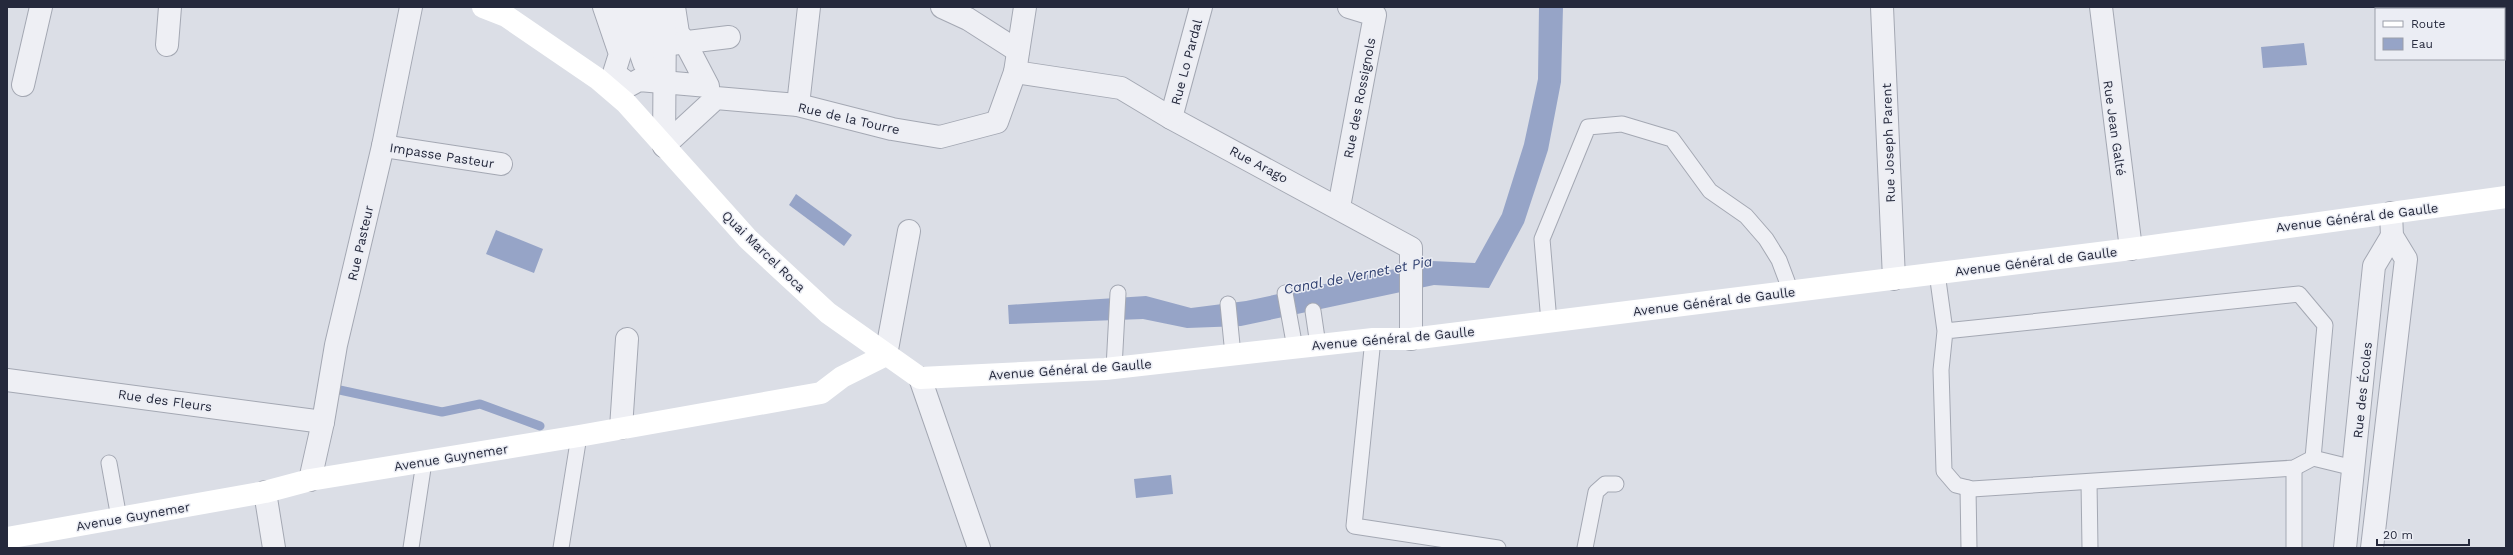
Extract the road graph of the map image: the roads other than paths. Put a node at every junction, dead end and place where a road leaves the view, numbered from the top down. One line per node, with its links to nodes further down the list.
1 (41, 7): 22 (street)
2 (170, 7): 19 (street)
3 (411, 7): 25 (street, Rue Pasteur)
4 (483, 7): 26 (main road, Quai Marcel Roca)
5 (604, 7): 21 (street)
6 (625, 7): 7 (street)
7 (647, 7)
8 (665, 7): 18 (street)
9 (674, 7): 18 (street)
10 (809, 7): 23 (street)
11 (942, 7): 20 (street)
12 (1025, 7): 20 (street)
13 (1202, 7): 24 (street, Rue Lo Pardal)
14 (1349, 7): 29 (street, Rue des Rossignols)
15 (1882, 7): 35 (street, Rue Joseph Parent)
16 (2101, 7): 33 (street, Rue Jean Galté)
17 (730, 37): 18 (street)
18 (676, 43): 21 (street); 21 (street)
19 (167, 45)
20 (1017, 61): 23 (street, Rue de la Tourre); 24 (street, Rue Arago)
21 (666, 83): 26 (street)
22 (23, 85)
23 (798, 105): 26 (street, Rue de la Tourre)
24 (1171, 118): 29 (street, Rue Arago)
25 (383, 146): 27 (street, Impasse Pasteur); 53 (street, Rue Pasteur)
26 (664, 146): 48 (main road, Quai Marcel Roca)
27 (501, 164)
28 (2506, 197): 30 (main road, Avenue Général de Gaulle)
29 (1339, 207): 43 (street, Rue Arago)
30 (2391, 213): 32 (street); 33 (main road, Avenue Général de Gaulle)
31 (909, 231): 48 (street)
32 (2392, 236): 60 (street, Rue des Écoles); 78 (street)
33 (2131, 248): 34 (main road, Avenue Général de Gaulle)
34 (1937, 273): 35 (main road, Avenue Général de Gaulle); 42 (lane)
35 (1894, 279): 36 (main road, Avenue Général de Gaulle)
36 (1791, 292): 41 (main road, Avenue Général de Gaulle); 41 (lane)
37 (1118, 293): 50 (lane)
38 (1285, 293): 47 (lane)
39 (1228, 304): 49 (lane)
40 (1313, 311): 46 (lane)
41 (1549, 322): 43 (main road, Avenue Général de Gaulle)
42 (1945, 331): 56 (lane); 64 (lane)
43 (1411, 338): 45 (main road, Avenue Général de Gaulle)
44 (627, 339): 54 (street)
45 (1373, 339): 46 (main road, Avenue Général de Gaulle); 72 (lane)
46 (1318, 345): 47 (main road, Avenue Général de Gaulle)
47 (1295, 348): 49 (main road, Avenue Général de Gaulle)
48 (886, 355): 51 (main road, Quai Marcel Roca); 54 (main road, Avenue Guynemer)
49 (1233, 355): 50 (main road, Avenue Général de Gaulle)
50 (1114, 368): 51 (main road, Avenue Général de Gaulle)
51 (920, 378): 71 (street)
52 (7, 380): 53 (street, Rue des Fleurs)
53 (323, 422): 61 (street, Rue Pasteur)
54 (621, 428): 55 (main road, Avenue Guynemer)
55 (579, 436): 57 (main road, Avenue Guynemer); 70 (lane)
56 (2313, 458): 59 (lane); 60 (lane)
57 (424, 462): 61 (main road, Avenue Guynemer); 69 (lane)
58 (109, 463): 66 (lane)
59 (2294, 468): 62 (lane); 76 (lane)
60 (2354, 468): 77 (street, Rue des Écoles)
61 (310, 480): 65 (main road, Avenue Guynemer)
62 (2090, 482): 64 (lane); 75 (lane)
63 (1616, 484): 73 (lane)
64 (1968, 488): 74 (lane)
65 (265, 492): 66 (main road, Avenue Guynemer); 68 (street)
66 (119, 518): 67 (main road, Avenue Guynemer)
67 (7, 538)
68 (274, 548)
69 (411, 548)
70 (561, 548)
71 (979, 548)
72 (1498, 548)
73 (1585, 548)
74 (1969, 548)
75 (2090, 548)
76 (2294, 548)
77 (2344, 548)
78 (2372, 548)

